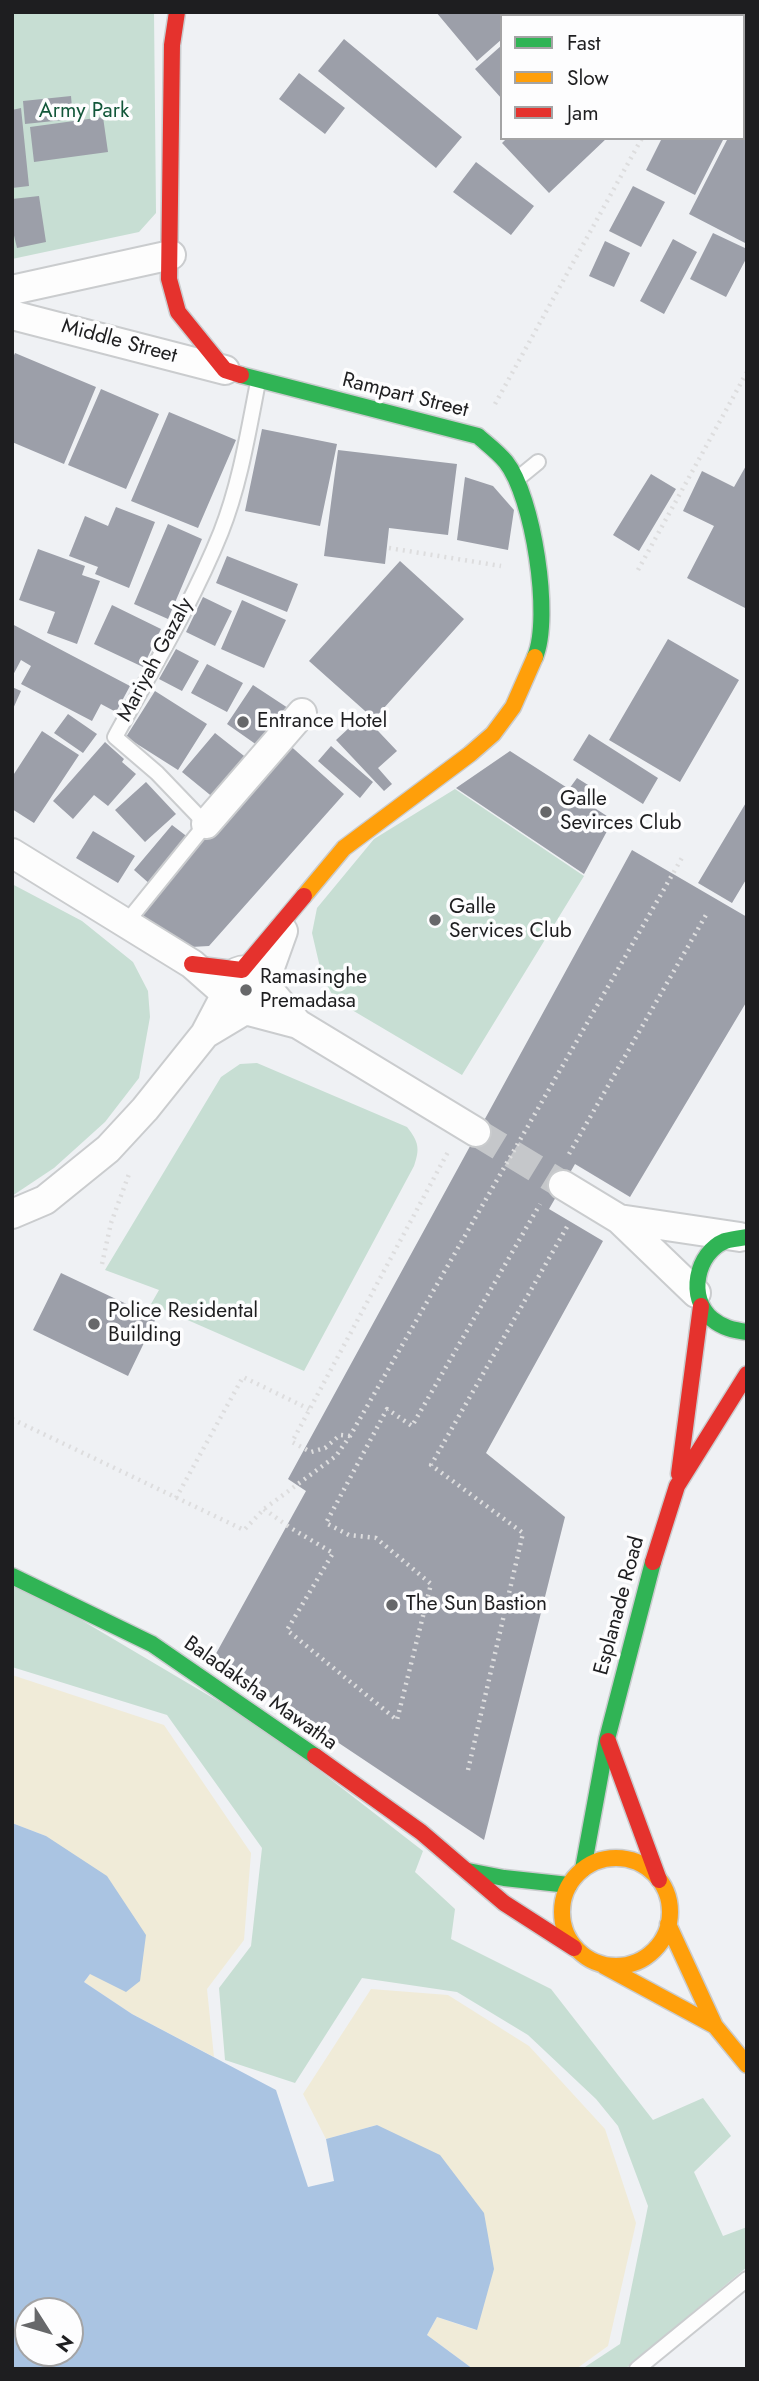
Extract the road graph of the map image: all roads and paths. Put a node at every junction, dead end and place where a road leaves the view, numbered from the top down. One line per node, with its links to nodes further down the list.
1 (177, 12): 3 (street)
2 (641, 140): 9 (path)
3 (170, 256): 4 (street); 6 (street)
4 (12, 290)
5 (12, 315): 6 (street, Middle Street)
6 (225, 370): 8 (street, Rampart Street)
7 (747, 372): 13 (path)
8 (259, 381): 9 (street, Rampart Street); 16 (lane, Mariyah Gazaly)
9 (478, 436): 11 (street, Rampart Street)
10 (538, 462): 11 (lane)
11 (515, 480): 14 (street, Rampart Street)
12 (389, 548): 14 (path)
13 (638, 570)
14 (540, 572): 19 (street, Rampart Street)
15 (302, 713): 16 (street)
16 (206, 824): 20 (lane)
17 (12, 853): 20 (street)
18 (682, 856): 39 (path)
19 (288, 915): 22 (street)
20 (126, 923): 21 (street)
21 (192, 964): 22 (street); 23 (street)
22 (253, 977): 23 (street); 24 (street)
23 (235, 1002): 24 (street); 28 (street)
24 (298, 1024): 25 (street)
25 (469, 1128): 36 (path)
26 (133, 1163): 32 (path)
27 (563, 1185): 29 (street)
28 (12, 1214)
29 (619, 1219): 31 (street); 33 (street)
30 (569, 1224): 45 (path)
31 (743, 1237): 33 (street, Esplanade Road)
32 (102, 1264)
33 (699, 1299): 34 (street); 40 (street, Esplanade Road)
34 (747, 1332)
35 (747, 1374): 40 (street, Esplanade Road)
36 (309, 1409): 39 (path); 41 (path)
37 (12, 1419): 41 (path)
38 (412, 1426): 42 (path)
39 (350, 1436): 42 (path)
40 (677, 1486): 44 (street, Esplanade Road)
41 (176, 1498): 42 (path)
42 (264, 1509)
43 (12, 1576): 47 (street, Baladaksha Mawatha)
44 (607, 1739): 46 (street, Esplanade Road); 48 (street)
45 (468, 1770)
46 (583, 1868): 48 (street); 49 (street)
47 (468, 1871): 49 (street, Baladaksha Mawatha); 51 (street, Baladaksha Mawatha)
48 (659, 1880): 50 (street)
49 (569, 1885): 51 (street)
50 (668, 1924): 52 (street); 53 (street)
51 (574, 1948): 52 (street)
52 (604, 1966): 53 (street)
53 (715, 2026): 54 (street)
54 (747, 2065)
55 (747, 2279): 56 (lane)
56 (637, 2369)

